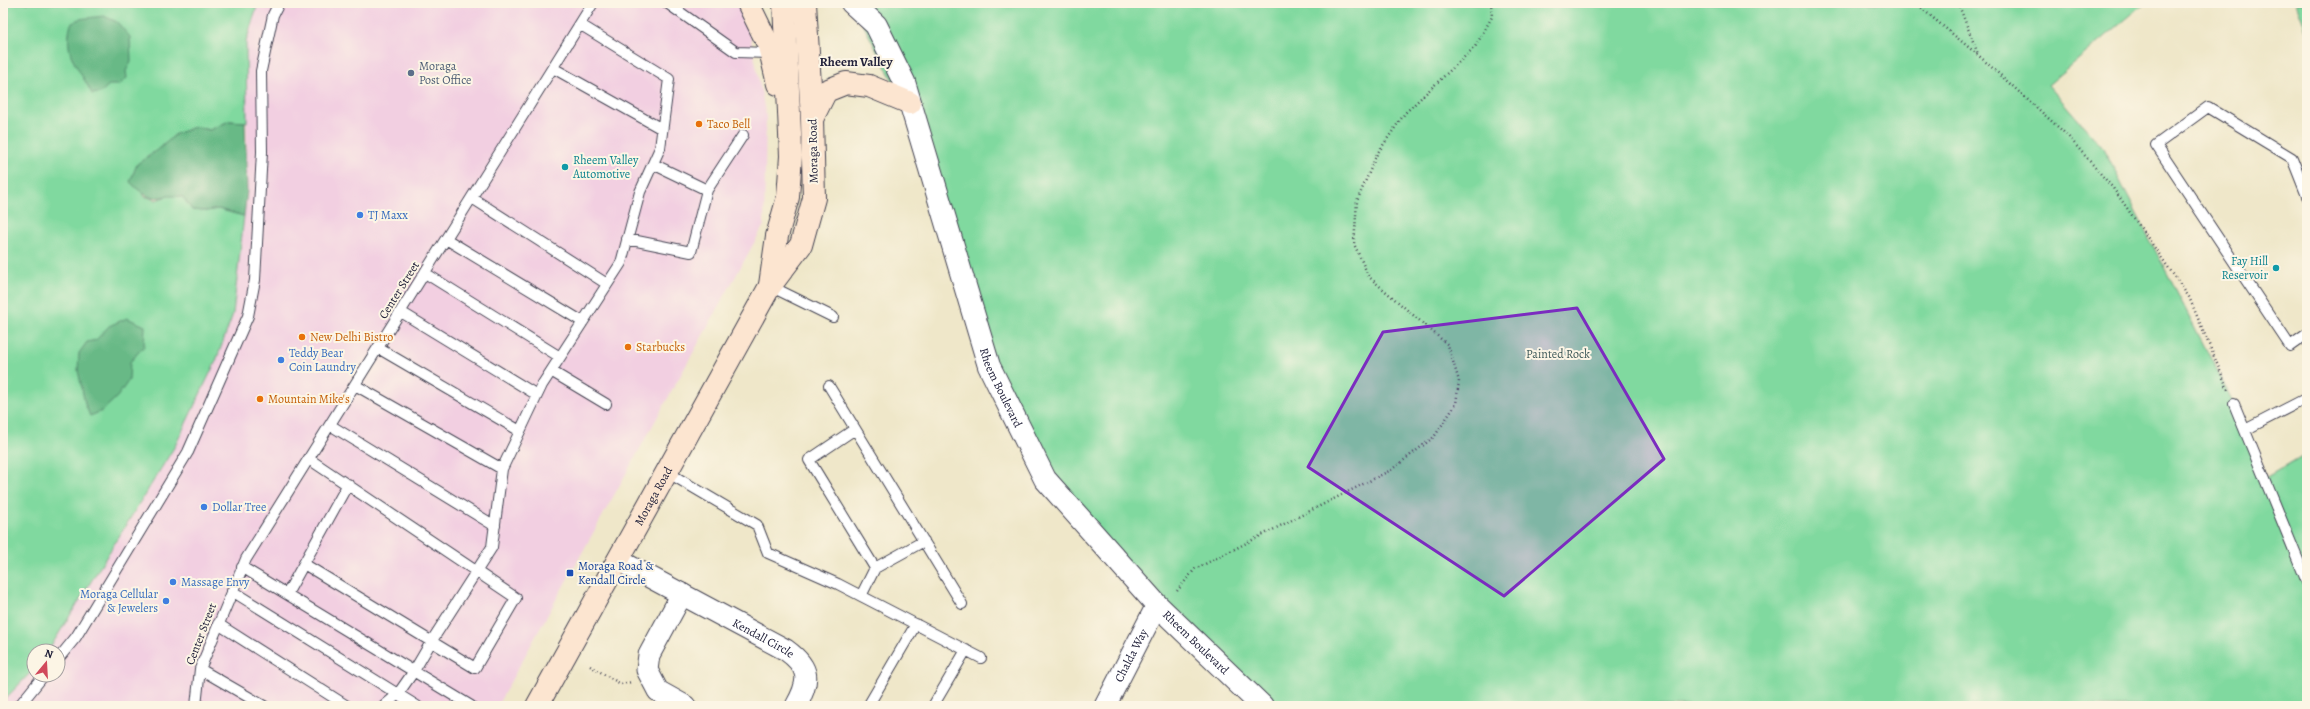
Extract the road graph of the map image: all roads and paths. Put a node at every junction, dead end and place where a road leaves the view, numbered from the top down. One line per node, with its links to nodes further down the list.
1 (279, 3): 68 (lane)
2 (594, 3): 11 (lane, Center Street)
3 (666, 3): 12 (lane)
4 (748, 3): 12 (main road)
5 (784, 3): 16 (main road, Moraga Road)
6 (805, 3): 17 (main road, Moraga Road)
7 (852, 3): 15 (street, Rheem Boulevard)
8 (1491, 3): 59 (path)
9 (1915, 3): 13 (path)
10 (1958, 3): 13 (path)
11 (581, 25): 14 (lane, Center Street); 18 (lane)
12 (771, 53): 16 (main road)
13 (1978, 55): 41 (path)
14 (553, 68): 18 (lane); 23 (lane, Center Street)
15 (910, 103): 17 (main road); 64 (street, Rheem Boulevard)
16 (789, 112): 28 (main road, Moraga Road)
17 (812, 118): 28 (main road, Moraga Road)
18 (662, 129): 20 (lane)
19 (743, 135): 21 (lane)
20 (653, 164): 21 (lane); 25 (lane)
21 (707, 190): 25 (lane)
22 (2307, 196): 32 (lane)
23 (472, 198): 24 (lane, Center Street); 27 (lane)
24 (446, 239): 26 (lane, Center Street); 31 (lane)
25 (627, 239): 27 (lane)
26 (425, 273): 29 (lane, Center Street); 34 (lane)
27 (607, 284): 31 (lane)
28 (770, 286): 30 (lane); 48 (main road, Moraga Road)
29 (401, 312): 33 (lane, Center Street); 38 (lane)
30 (833, 317)
31 (583, 322): 34 (lane)
32 (2307, 334)
33 (378, 348): 36 (lane, Center Street); 45 (lane)
34 (560, 357): 35 (lane)
35 (551, 371): 38 (lane); 40 (lane)
36 (355, 385): 42 (lane, Center Street); 47 (lane)
37 (829, 386): 43 (lane)
38 (537, 395): 45 (lane)
39 (2307, 398): 44 (lane)
40 (606, 404)
41 (2234, 404): 44 (lane)
42 (330, 425): 46 (lane, Center Street); 50 (lane)
43 (855, 429): 51 (lane); 55 (lane)
44 (2245, 430): 57 (lane)
45 (520, 431): 47 (lane)
46 (309, 459): 49 (lane); 54 (lane, Center Street)
47 (502, 469): 50 (lane)
48 (667, 472): 52 (main road, Moraga Road); 62 (lane)
49 (348, 484): 53 (lane); 56 (lane)
50 (495, 526): 56 (lane)
51 (924, 541): 55 (lane); 63 (lane)
52 (618, 560): 61 (street, Kendall Circle); 84 (main road, Moraga Road)
53 (304, 564): 60 (lane); 67 (lane)
54 (242, 567): 58 (lane, Center Street); 60 (lane)
55 (875, 568): 62 (lane)
56 (477, 571): 67 (lane); 67 (lane)
57 (2307, 582)
58 (232, 591): 65 (lane, Center Street); 76 (lane)
59 (1176, 591)
60 (287, 594): 73 (lane)
61 (682, 594): 74 (street); 86 (street, Kendall Circle)
62 (861, 596): 66 (lane)
63 (962, 604)
64 (1157, 606): 89 (street, Chalda Way); 90 (street, Rheem Boulevard)
65 (218, 624): 72 (lane, Center Street); 80 (lane)
66 (916, 624): 69 (lane); 87 (lane)
67 (431, 642): 73 (lane)
68 (66, 649)
69 (966, 650): 70 (lane); 88 (lane)
70 (981, 658)
71 (590, 666): 74 (path)
72 (200, 669): 78 (lane, Center Street); 79 (lane)
73 (414, 671): 76 (lane); 83 (lane)
74 (652, 679): 85 (street)
75 (38, 683): 77 (lane)
76 (398, 694): 81 (lane); 82 (lane)
77 (19, 706)
78 (196, 706)
79 (264, 706)
80 (347, 706)
81 (384, 706)
82 (417, 706)
83 (471, 706)
84 (536, 706)
85 (685, 706)
86 (796, 706)
87 (868, 706)
88 (933, 706)
89 (1105, 706)
90 (1262, 706)

